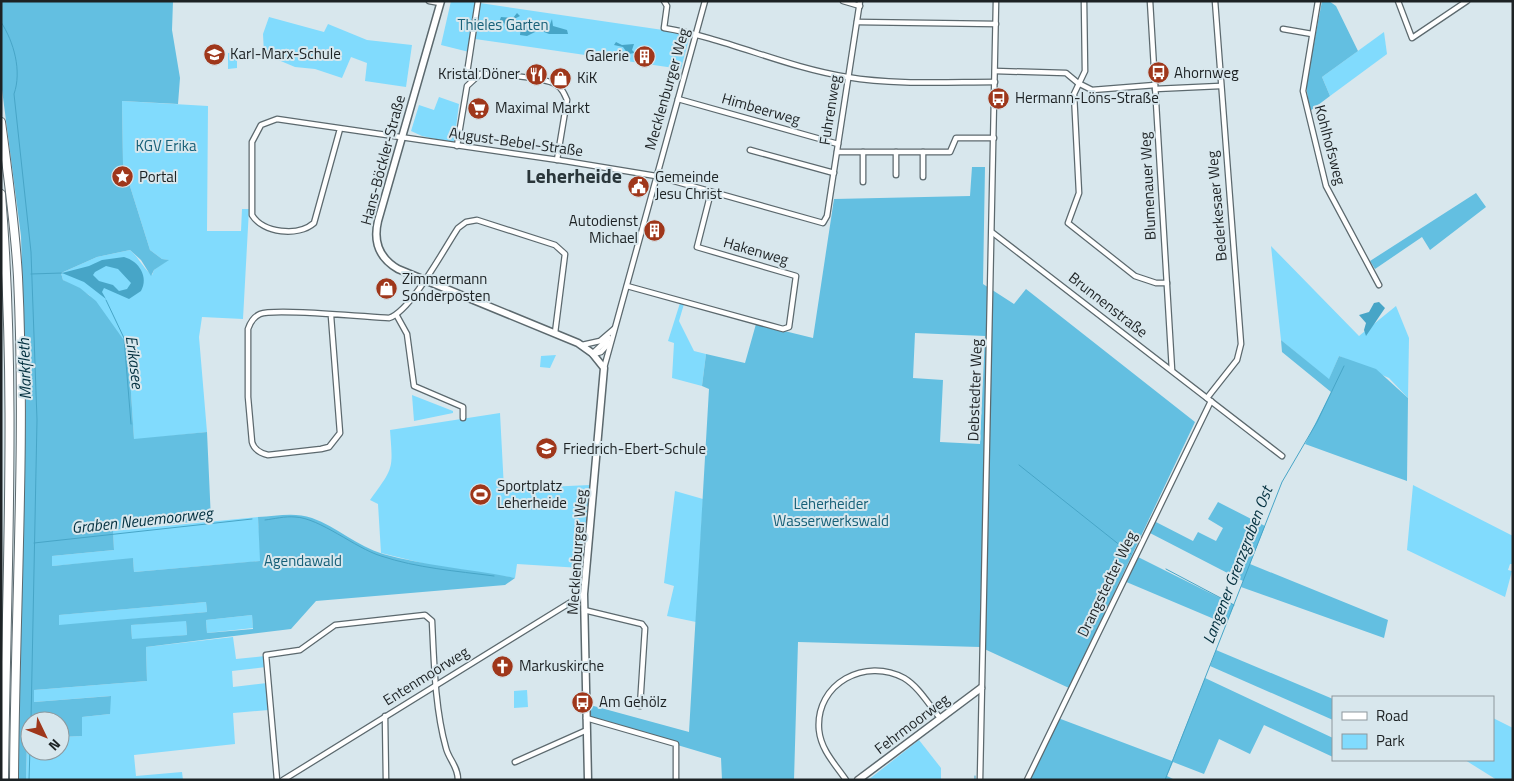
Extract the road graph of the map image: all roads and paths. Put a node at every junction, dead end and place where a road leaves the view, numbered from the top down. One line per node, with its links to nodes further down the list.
1 (428, 1): 13 (street)
2 (478, 1): 22 (street)
3 (664, 1): 18 (street)
4 (705, 1): 18 (street, Mecklenburger Weg)
5 (843, 1): 14 (street)
6 (996, 1): 16 (street, Debstedter Weg)
7 (1084, 1): 24 (street)
8 (1150, 1): 26 (street, Blumenauer Weg)
9 (1215, 1): 25 (street, Bederkesaer Weg)
10 (1318, 1): 19 (street, Kohlhofsweg)
11 (1398, 1): 12 (street)
12 (1467, 1)
13 (441, 2): 30 (street, Hans-Böckler-Straße)
14 (860, 4): 15 (street, Fuhrenweg)
15 (857, 22): 16 (street); 21 (street, Fuhrenweg)
16 (996, 24): 20 (street, Debstedter Weg)
17 (1283, 29): 19 (street)
18 (696, 33): 21 (street); 27 (street, Mecklenburger Weg)
19 (1312, 34): 51 (street, Kohlhofsweg)
20 (995, 72): 23 (street, Debstedter Weg); 24 (street)
21 (848, 78): 23 (street); 32 (street, Fuhrenweg)
22 (472, 79): 33 (street); 39 (street)
23 (995, 82): 31 (street, Debstedter Weg)
24 (1078, 83): 26 (street); 50 (street)
25 (1220, 86): 26 (street); 63 (street, Bederkesaer Weg)
26 (1155, 87): 50 (street, Blumenauer Weg)
27 (678, 99): 32 (street, Himbeerweg); 42 (street, Mecklenburger Weg)
28 (1, 122): 77 (highway)
29 (340, 129): 29 (street, August-Bebel-Straße); 30 (street, August-Bebel-Straße)
30 (402, 138): 33 (street, August-Bebel-Straße); 49 (street, Hans-Böckler-Straße)
31 (994, 138): 38 (street); 48 (street, Debstedter Weg)
32 (838, 144): 35 (street, Fuhrenweg)
33 (457, 146): 39 (street, August-Bebel-Straße)
34 (750, 150): 40 (street)
35 (837, 152): 36 (street); 40 (street, Fuhrenweg)
36 (863, 152): 37 (street); 44 (street)
37 (896, 152): 38 (street); 41 (street)
38 (923, 152): 43 (street)
39 (557, 160): 42 (street, August-Bebel-Straße)
40 (834, 173): 47 (street, Fuhrenweg)
41 (896, 175)
42 (656, 176): 45 (street, August-Bebel-Straße); 52 (street, Mecklenburger Weg)
43 (923, 177)
44 (863, 182)
45 (711, 192): 47 (street, August-Bebel-Straße); 52 (street, Hakenweg)
46 (1, 194): 76 (highway)
47 (825, 222)
48 (993, 233): 61 (street, Brunnenstraße); 69 (street, Debstedter Weg)
49 (425, 280): 54 (street); 56 (street, Hans-Böckler-Straße); 56 (street)
50 (1166, 283): 61 (street, Blumenauer Weg)
51 (1379, 285)
52 (627, 286): 55 (street, Mecklenburger Weg)
53 (332, 316): 53 (street); 54 (street)
54 (397, 316): 64 (street)
55 (615, 328): 57 (street, Mecklenburger Weg); 58 (street); 59 (street, Mecklenburger Weg)
56 (555, 333): 58 (street, Hans-Böckler-Straße)
57 (611, 341): 59 (street); 60 (street, Mecklenburger Weg)
58 (582, 345): 59 (street, Hans-Böckler-Straße)
59 (592, 354): 60 (street, Hans-Böckler-Straße); 62 (street, Mecklenburger Weg)
60 (604, 368): 62 (street, Mecklenburger Weg)
61 (1172, 370): 63 (street, Brunnenstraße)
62 (604, 387): 66 (street, Mecklenburger Weg)
63 (1209, 399): 65 (street, Brunnenstraße); 87 (street, Drangstedter Weg)
64 (463, 418)
65 (1282, 456)
66 (584, 594): 67 (street, Mecklenburger Weg); 68 (street, Entenmoorweg)
67 (584, 610): 70 (street); 72 (street, Mecklenburger Weg)
68 (436, 684): 71 (street, Entenmoorweg); 78 (street); 81 (street)
69 (981, 688): 73 (street, Fehrmoorweg); 86 (street, Debstedter Weg)
70 (640, 706)
71 (385, 716): 79 (street, Entenmoorweg); 80 (street)
72 (586, 718): 74 (street, Mecklenburger Weg); 83 (street)
73 (940, 718): 84 (street); 85 (street, Fehrmoorweg)
74 (587, 730): 75 (street); 82 (street, Mecklenburger Weg)
75 (515, 762)
76 (4, 780)
77 (14, 780)
78 (277, 780)
79 (283, 780)
80 (386, 780)
81 (458, 780)
82 (588, 780)
83 (676, 780)
84 (846, 780)
85 (858, 780)
86 (980, 780)
87 (1027, 780)

